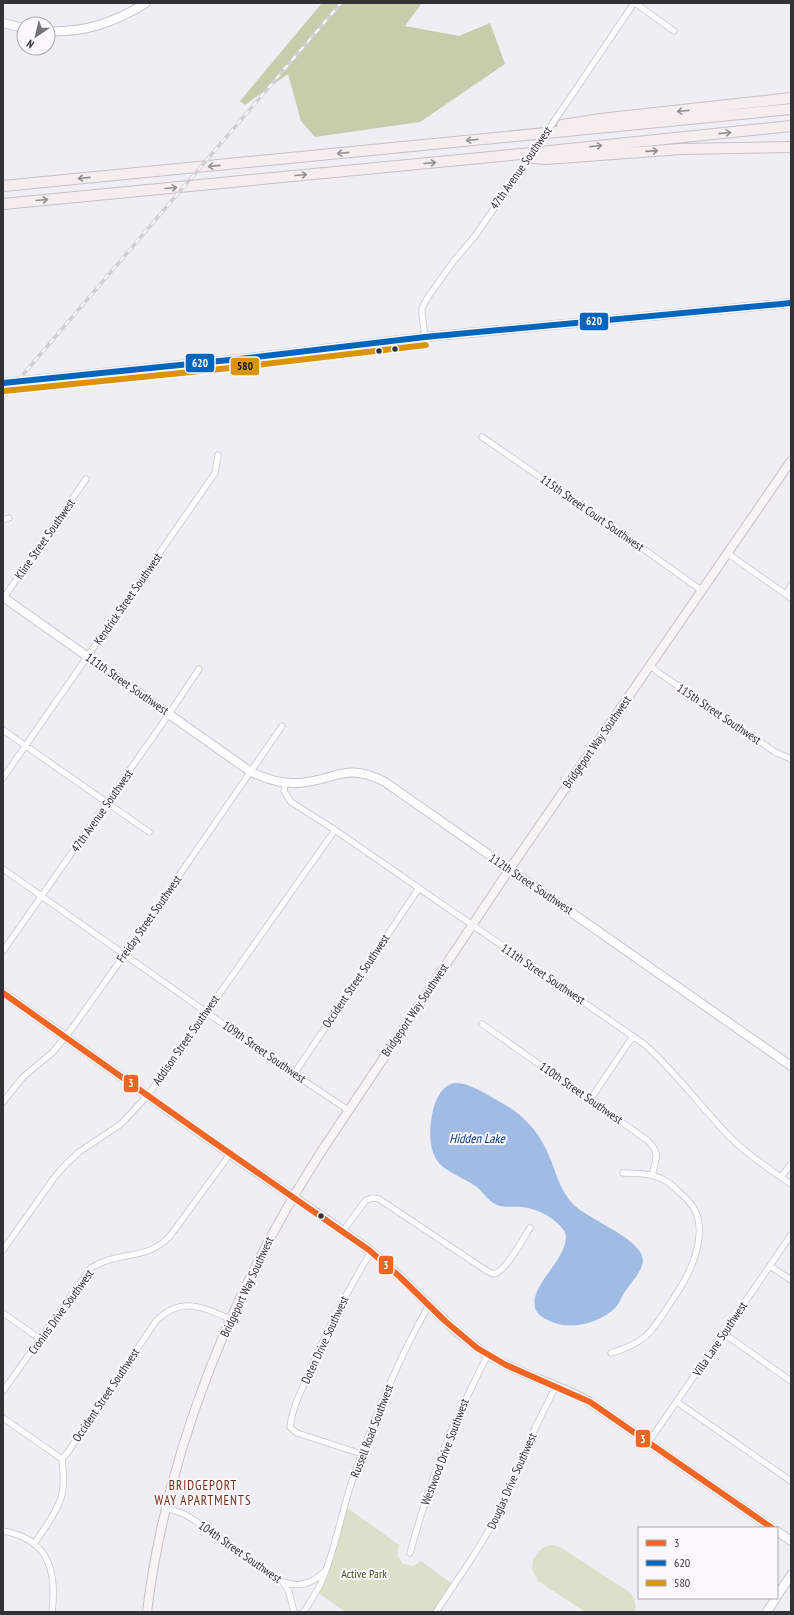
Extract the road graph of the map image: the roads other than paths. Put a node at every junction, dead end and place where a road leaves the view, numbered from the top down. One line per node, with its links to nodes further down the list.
1 (146, 3): 5 (street)
2 (635, 3): 6 (street); 16 (street, 47th Avenue Southwest, bridge)
3 (3, 23): 4 (street)
4 (16, 26)
5 (56, 31)
6 (674, 32)
7 (791, 98): 10 (highway, one-way to 10)
8 (791, 109): 10 (highway)
9 (791, 126): 12 (highway, one-way to 9)
10 (511, 136): 13 (highway, one-way to 13)
11 (791, 147): 12 (highway, one-way to 11)
12 (501, 156): 14 (highway, one-way to 12)
13 (3, 186)
14 (3, 204)
15 (791, 303): 16 (street)
16 (425, 336): 17 (street)
17 (3, 383)
18 (482, 437): 24 (street, 115th Street Court Southwest)
19 (218, 455): 28 (street, Kendrick Street Southwest)
20 (791, 461): 22 (main road, Bridgeport Way Southwest)
21 (86, 479): 26 (street, Kline Street Southwest)
22 (727, 553): 24 (main road, Bridgeport Way Southwest); 25 (street)
23 (791, 586): 25 (street)
24 (701, 590): 29 (main road, Bridgeport Way Southwest)
25 (786, 594): 27 (street)
26 (3, 598): 28 (street, 111th Street Southwest)
27 (791, 598)
28 (88, 657): 31 (street, 111th Street Southwest); 34 (street, Kendrick Street Southwest)
29 (650, 665): 35 (street, 115th Street Southwest); 43 (main road, Bridgeport Way Southwest)
30 (199, 669): 31 (street, 47th Avenue Southwest)
31 (169, 714): 36 (street, 111th Street Southwest); 39 (street, 47th Avenue Southwest)
32 (282, 726): 36 (street, Freiday Street Southwest)
33 (3, 730): 34 (street)
34 (26, 746): 37 (street, Kendrick Street Southwest); 39 (street)
35 (791, 759)
36 (251, 772): 38 (street, 112th Street Southwest); 48 (street, Freiday Street Southwest)
37 (3, 778)
38 (285, 783): 40 (street, 111th Street Southwest); 43 (street, 112th Street Southwest)
39 (107, 802): 41 (street); 45 (street, 47th Avenue Southwest)
40 (334, 830): 44 (street, 111th Street Southwest); 50 (street, Addison Street Southwest)
41 (149, 832)
42 (3, 869): 45 (street, 109th Street Southwest)
43 (509, 870): 46 (main road, Bridgeport Way Southwest); 54 (street, 112th Street Southwest)
44 (419, 888): 46 (street, 111th Street Southwest); 55 (street, Occident Street Southwest)
45 (42, 896): 47 (street, 47th Avenue Southwest); 48 (street, 109th Street Southwest)
46 (472, 925): 52 (street, 111th Street Southwest); 59 (main road, Bridgeport Way Southwest)
47 (3, 951)
48 (125, 954): 50 (street, 109th Street Southwest); 53 (street, Freiday Street Southwest)
49 (3, 992): 53 (street)
50 (207, 1012): 55 (street, 109th Street Southwest); 56 (street, Addison Street Southwest)
51 (482, 1024): 57 (street, 110th Street Southwest)
52 (633, 1036): 57 (street); 64 (street, 111th Street Southwest)
53 (65, 1037): 56 (street); 58 (street, Freiday Street Southwest)
54 (791, 1066)
55 (294, 1074): 59 (street, 109th Street Southwest)
56 (148, 1095): 60 (street); 70 (street, Addison Street Southwest)
57 (590, 1100): 63 (street, 110th Street Southwest)
58 (3, 1102)
59 (348, 1110): 66 (main road, Bridgeport Way Southwest)
60 (230, 1154): 66 (street); 78 (street, Cronins Drive Southwest)
61 (791, 1164): 64 (street)
62 (623, 1172): 63 (street)
63 (652, 1175): 79 (street)
64 (782, 1177): 65 (street, 111th Street Southwest)
65 (791, 1184)
66 (293, 1196): 68 (street); 76 (main road, Bridgeport Way Southwest)
67 (530, 1228): 68 (street)
68 (343, 1231): 71 (street)
69 (791, 1235): 72 (street, Villa Lane Southwest)
70 (3, 1250)
71 (371, 1252): 74 (street); 87 (street, Doten Drive Southwest)
72 (770, 1266): 73 (street); 77 (street, Villa Lane Southwest)
73 (791, 1280)
74 (429, 1305): 80 (street); 87 (street, Russell Road Southwest)
75 (3, 1313): 78 (street)
76 (230, 1319): 88 (street, Occident Street Southwest); 90 (main road, Bridgeport Way Southwest)
77 (723, 1333): 81 (street); 84 (street, Villa Lane Southwest)
78 (40, 1339): 83 (street, Cronins Drive Southwest)
79 (612, 1353)
80 (488, 1354): 82 (street); 96 (street, Westwood Drive Southwest)
81 (791, 1380)
82 (556, 1386): 86 (street); 106 (street, Douglas Drive Southwest)
83 (3, 1391)
84 (677, 1402): 86 (street, Villa Lane Southwest); 89 (street)
85 (3, 1418): 88 (street)
86 (648, 1443): 91 (street)
87 (362, 1454): 97 (street, Russell Road Southwest)
88 (62, 1459): 95 (street)
89 (791, 1482)
90 (167, 1508): 99 (street, 104th Street Southwest); 103 (main road, Bridgeport Way Southwest)
91 (771, 1527)
92 (3, 1530): 95 (street)
93 (778, 1532): 94 (street)
94 (791, 1541)
95 (34, 1544): 102 (street)
96 (410, 1553)
97 (328, 1562): 99 (street, Russell Road Southwest); 105 (street, Russell Road Southwest)
98 (791, 1575): 100 (street)
99 (283, 1582): 104 (street, 104th Street Southwest)
100 (778, 1594)
101 (775, 1599): 107 (street)
102 (52, 1612)
103 (147, 1612)
104 (294, 1612)
105 (304, 1612)
106 (436, 1612)
107 (767, 1612)

